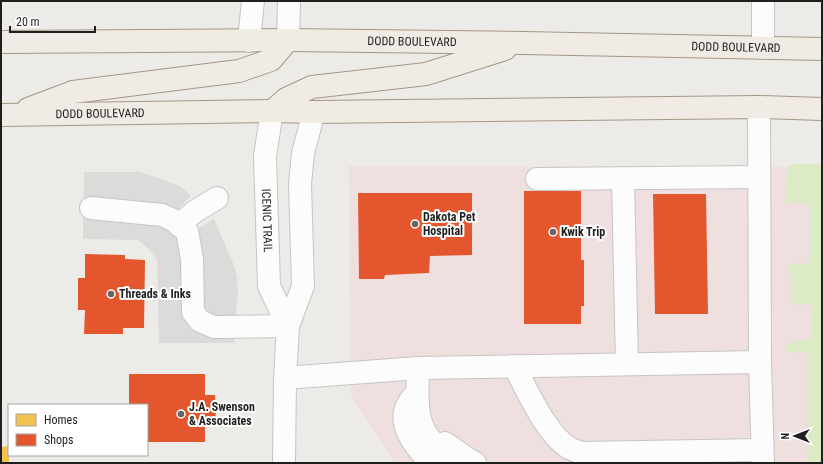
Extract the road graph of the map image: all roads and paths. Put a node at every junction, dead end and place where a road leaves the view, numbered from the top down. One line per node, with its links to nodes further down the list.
1 (253, 1): 5 (street)
2 (289, 1): 4 (street)
3 (763, 1): 8 (street)
4 (288, 40): 5 (main road, DODD BOULEVARD); 7 (main road, DODD BOULEVARD); 14 (main road)
5 (249, 41): 6 (main road, DODD BOULEVARD)
6 (1, 42)
7 (524, 43): 8 (main road, DODD BOULEVARD); 12 (main road)
8 (763, 48): 9 (main road, DODD BOULEVARD)
9 (822, 49)
10 (759, 107): 11 (main road, DODD BOULEVARD); 13 (main road, DODD BOULEVARD); 15 (street)
11 (822, 109)
12 (272, 111): 13 (main road, DODD BOULEVARD); 14 (main road, DODD BOULEVARD); 21 (street, ICENIC TRAIL)
13 (314, 112): 21 (street, ICENIC TRAIL)
14 (1, 115)
15 (759, 177): 16 (street); 22 (street)
16 (623, 179): 17 (street); 23 (street)
17 (537, 180)
18 (217, 198): 20 (street)
19 (91, 208): 20 (street)
20 (179, 225): 21 (street)
21 (288, 326): 26 (street, ICENIC TRAIL)
22 (760, 362): 23 (street); 29 (street)
23 (627, 364): 24 (street)
24 (514, 366): 25 (street); 29 (street)
25 (418, 368): 26 (street); 27 (street)
26 (285, 378): 30 (street, ICENIC TRAIL)
27 (418, 391): 28 (street); 31 (street)
28 (430, 438): 32 (street); 33 (street)
29 (763, 456)
30 (284, 463)
31 (431, 463)
32 (453, 463)
33 (476, 463)

